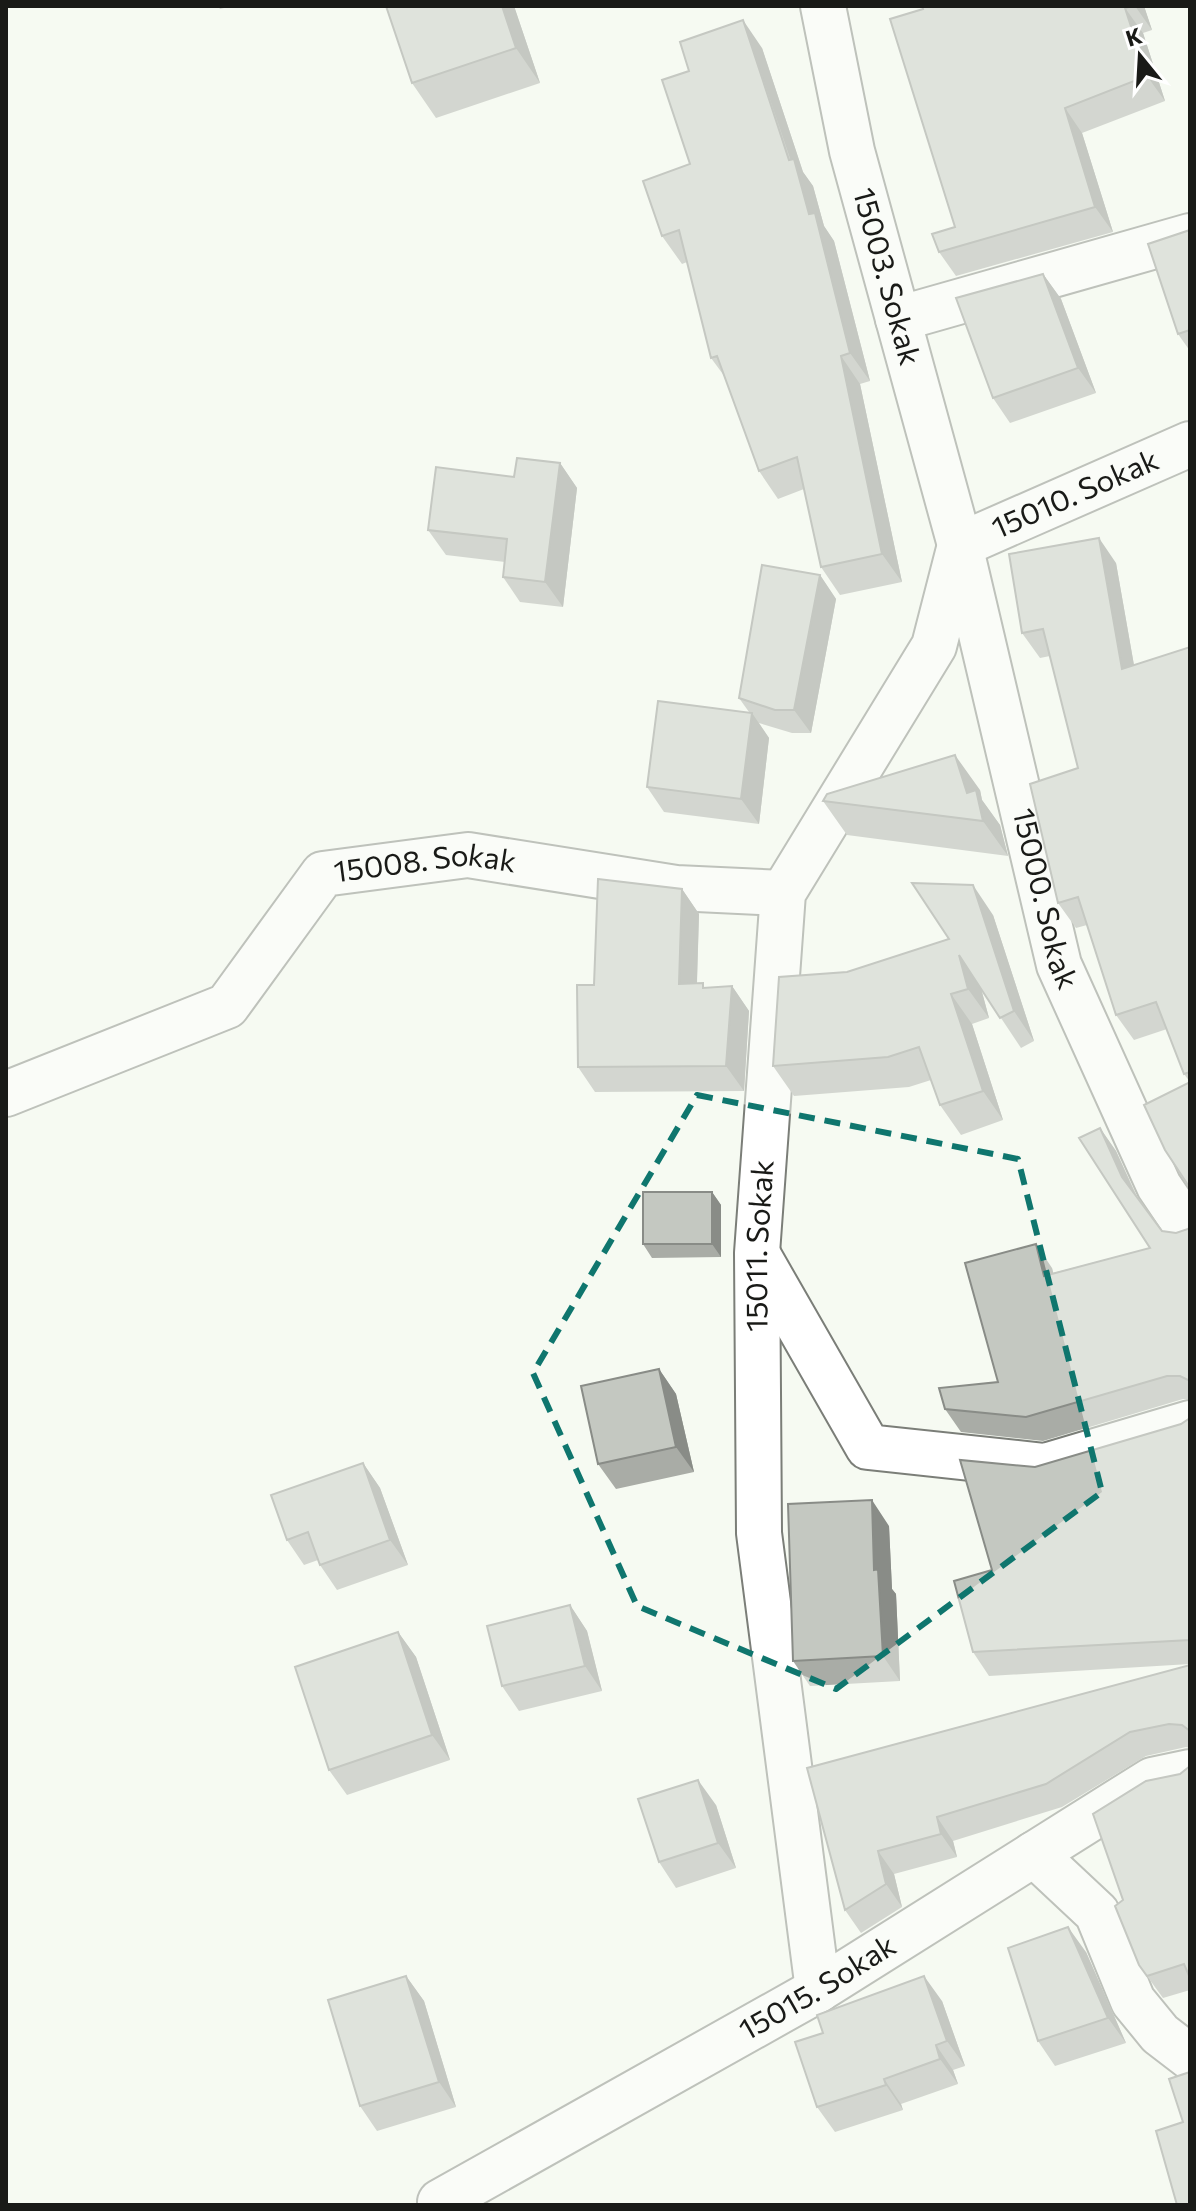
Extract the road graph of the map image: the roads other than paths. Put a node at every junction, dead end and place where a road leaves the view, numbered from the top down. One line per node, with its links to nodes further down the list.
1 (823, 6): 3 (street, 15003. Sokak)
2 (1190, 236): 3 (street)
3 (898, 319): 5 (street, 15003. Sokak)
4 (1190, 444): 5 (street, 15010. Sokak)
5 (960, 545): 6 (street, 15011. Sokak); 8 (street, 15000. Sokak)
6 (783, 893): 7 (street, 15008. Sokak); 9 (street, 15011. Sokak)
7 (6, 1094)
8 (1190, 1232)
9 (757, 1253): 10 (street); 13 (street, 15011. Sokak)
10 (1190, 1423)
11 (1190, 1772): 12 (street, 15015. Sokak)
12 (1034, 1854): 13 (street, 15015. Sokak); 14 (street)
13 (818, 1990): 15 (street, 15015. Sokak)
14 (1190, 2057)
15 (443, 2204)

